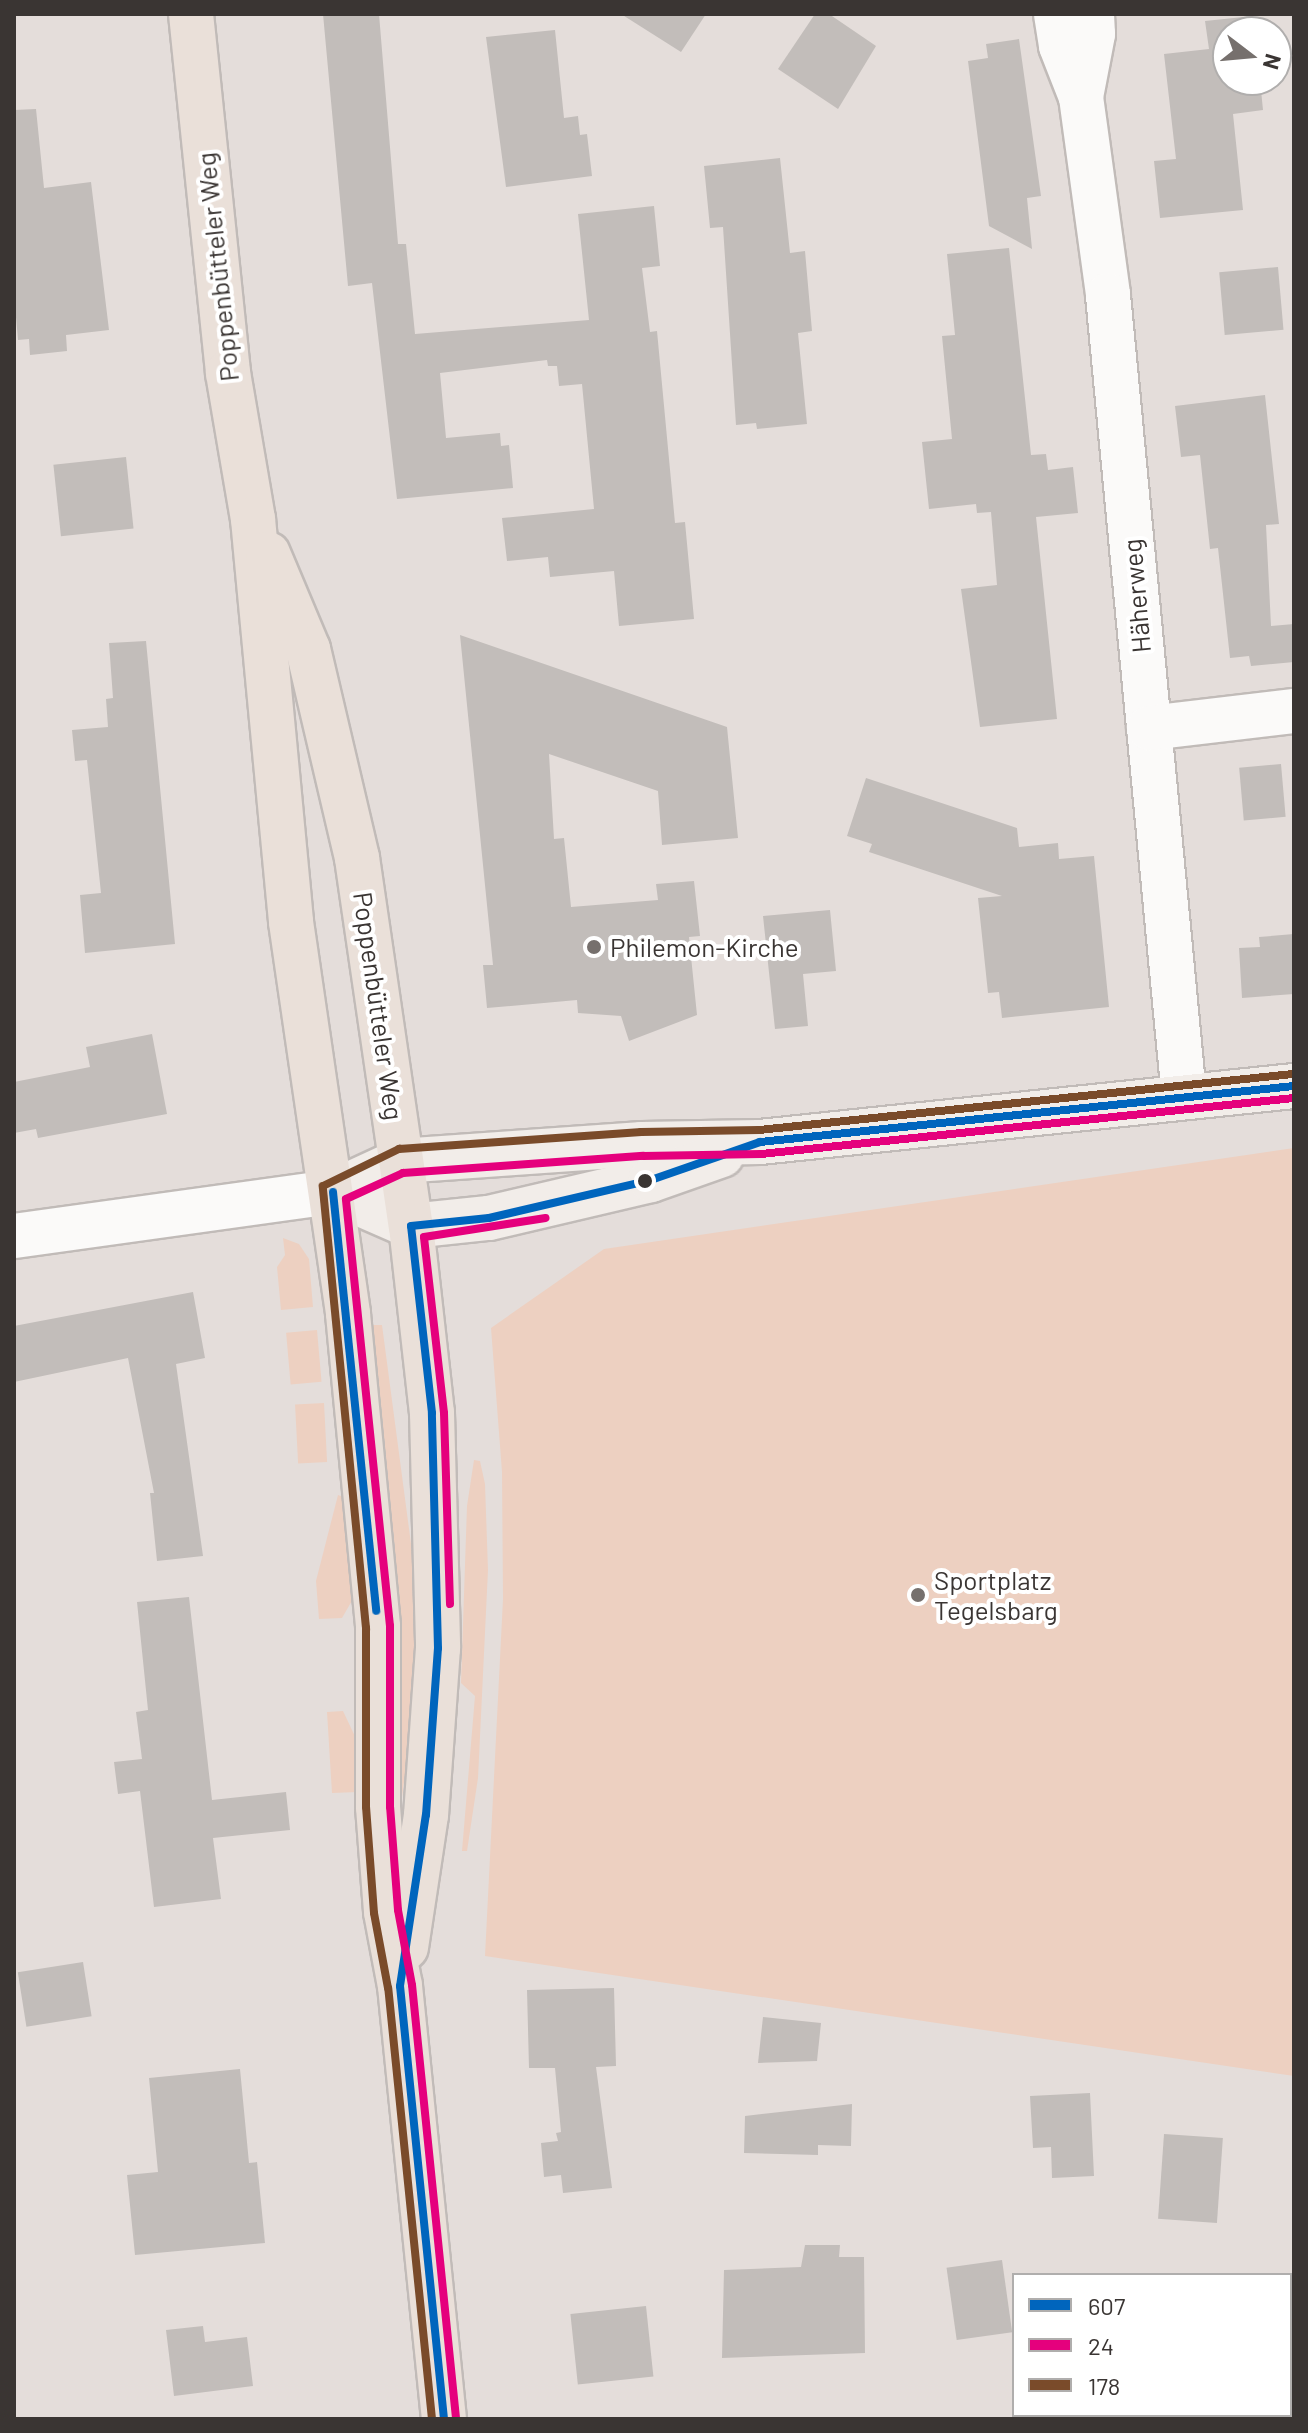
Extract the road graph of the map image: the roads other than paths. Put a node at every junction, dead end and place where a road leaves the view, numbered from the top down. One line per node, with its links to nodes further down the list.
1 (191, 14): 5 (main road, Poppenbütteler Weg)
2 (1056, 14): 4 (street, Häherweg)
3 (1092, 14): 4 (street, Häherweg)
4 (1081, 97): 7 (street, Häherweg)
5 (253, 519): 11 (main road, Poppenbütteler Weg); 12 (main road, Poppenbütteler Weg)
6 (1294, 711): 7 (street)
7 (1149, 728): 9 (street, Häherweg)
8 (1294, 1086): 9 (street)
9 (1184, 1096): 10 (street)
10 (760, 1142): 11 (street); 13 (street)
11 (400, 1161): 12 (street); 13 (main road, Poppenbütteler Weg)
12 (333, 1192): 13 (street); 14 (street); 15 (main road, Poppenbütteler Weg)
13 (411, 1226): 15 (main road, Poppenbütteler Weg)
14 (14, 1236)
15 (400, 1986): 16 (main road, Poppenbütteler Weg)
16 (444, 2419)

